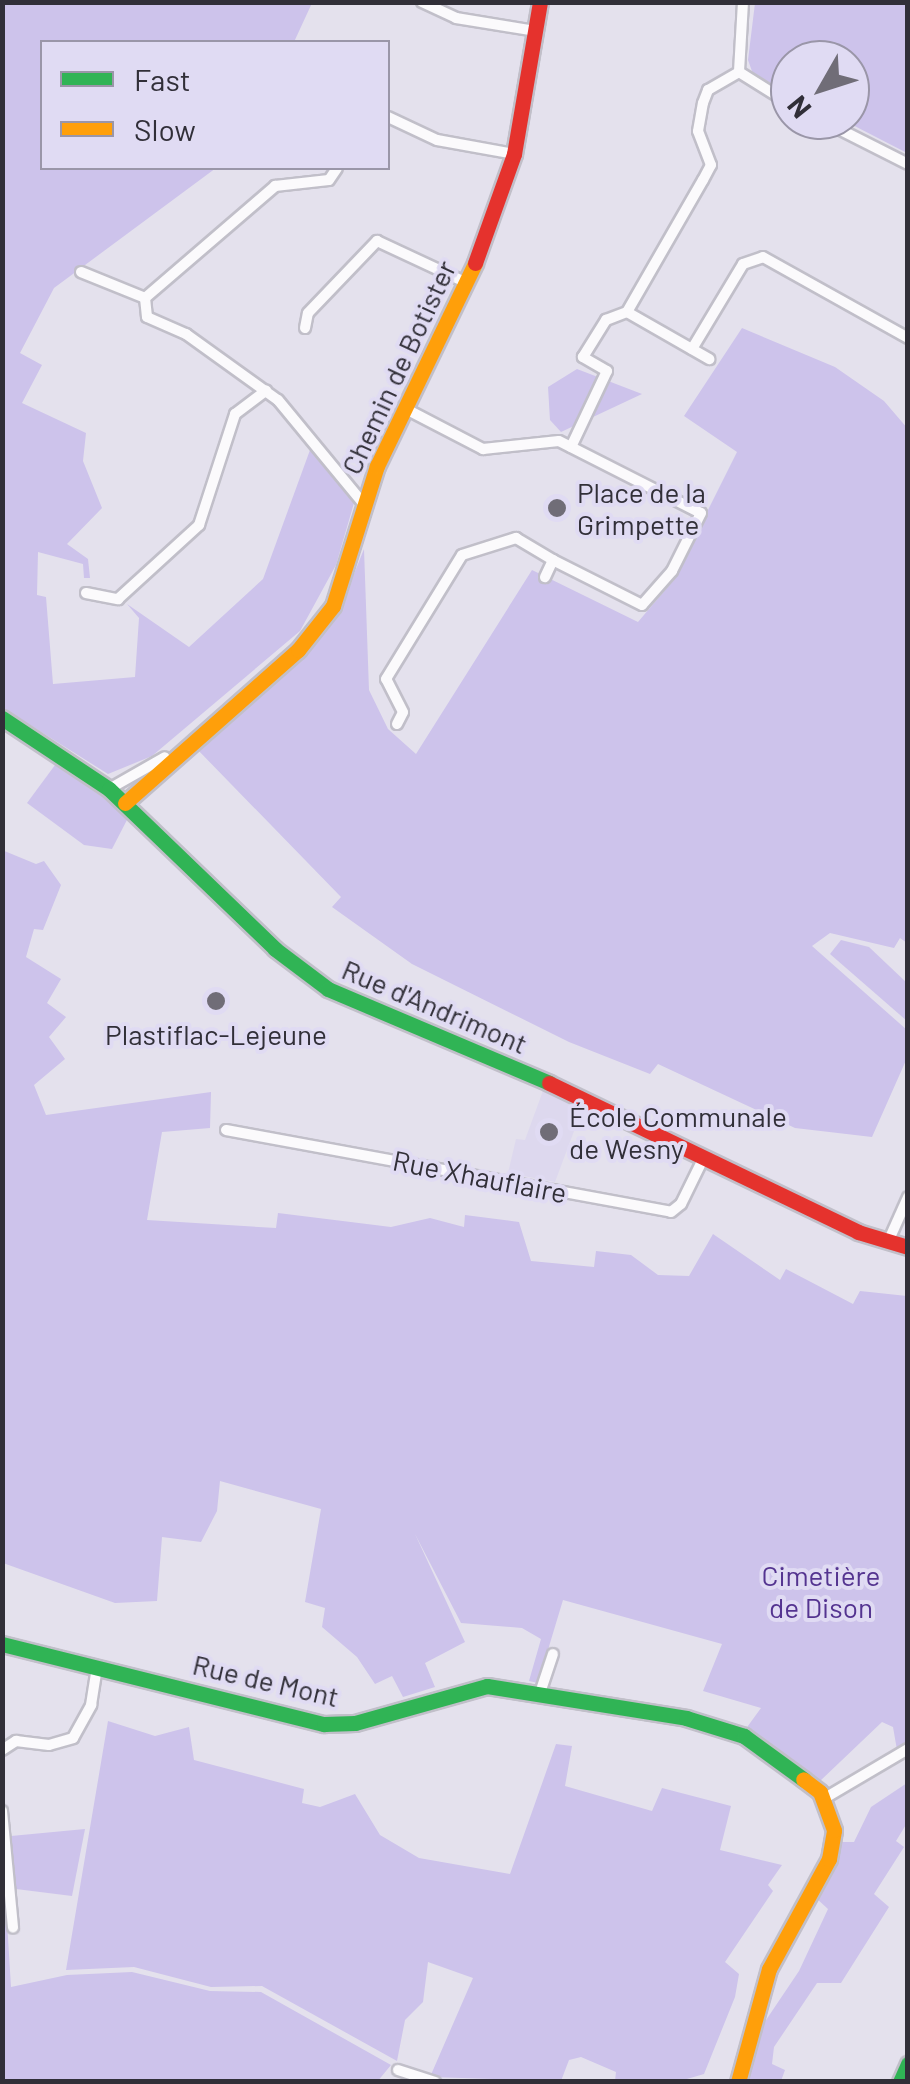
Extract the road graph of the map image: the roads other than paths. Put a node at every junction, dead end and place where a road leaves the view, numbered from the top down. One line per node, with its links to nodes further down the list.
1 (422, 2): 4 (street)
2 (540, 2): 4 (street, Chemin de Botister)
3 (744, 2): 5 (street)
4 (535, 32): 9 (street, Chemin de Botister)
5 (738, 72): 6 (street); 15 (street)
6 (770, 92)
7 (390, 117): 9 (street)
8 (861, 140): 10 (street)
9 (514, 154): 13 (street, Chemin de Botister)
10 (908, 164)
11 (337, 170): 14 (street)
12 (81, 272): 14 (street)
13 (465, 282): 16 (street); 21 (street, Chemin de Botister)
14 (145, 298): 20 (street)
15 (627, 312): 18 (street); 22 (street)
16 (305, 328)
17 (908, 338): 18 (street)
18 (692, 349): 19 (street)
19 (709, 359)
20 (266, 391): 23 (street); 26 (street)
21 (406, 409): 22 (street); 23 (street, Chemin de Botister)
22 (571, 447): 24 (street)
23 (363, 502): 29 (street, Chemin de Botister)
24 (553, 560): 25 (street); 28 (street)
25 (545, 577)
26 (86, 593)
27 (2, 718): 30 (street, Rue d'Andrimont)
28 (396, 724)
29 (179, 749): 30 (street, Chemin de Botister); 31 (street, Chemin de Botister)
30 (109, 788): 31 (street, Rue d'Andrimont)
31 (126, 803): 33 (street, Rue d'Andrimont)
32 (226, 1130): 33 (street, Rue Xhauflaire)
33 (703, 1159): 35 (street, Rue d'Andrimont)
34 (908, 1197): 35 (street)
35 (887, 1244): 36 (street, Rue d'Andrimont)
36 (908, 1247)
37 (2, 1644): 39 (street, Rue de Mont)
38 (553, 1654): 40 (street)
39 (97, 1665): 40 (street, Rue de Mont); 42 (street)
40 (540, 1693): 43 (street, Rue de Mont)
41 (908, 1749): 43 (street)
42 (2, 1750)
43 (824, 1798): 49 (street)
44 (2, 1811): 45 (street)
45 (13, 1927)
46 (908, 2064): 50 (street)
47 (398, 2070): 48 (street)
48 (435, 2082)
49 (738, 2082)
50 (900, 2082)

